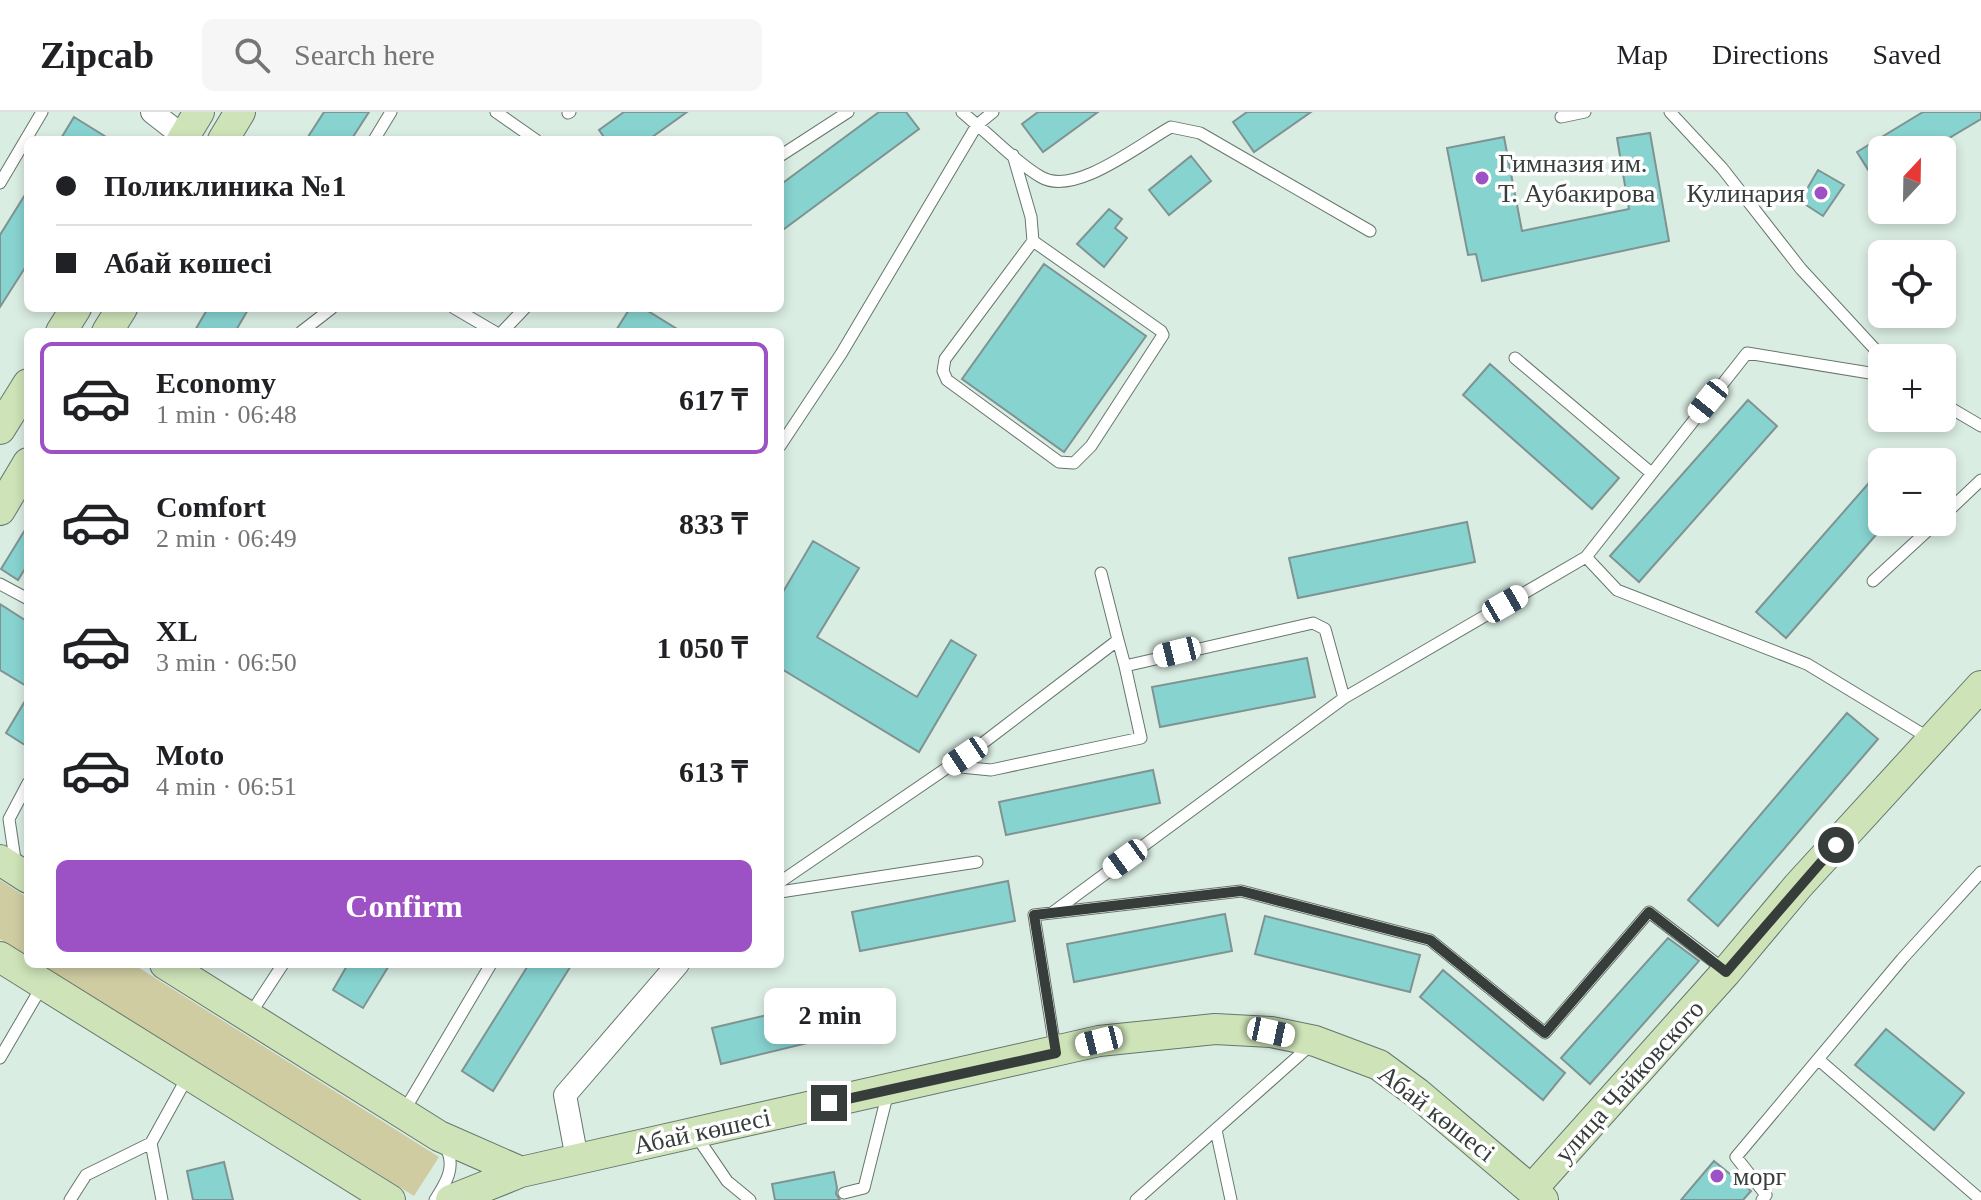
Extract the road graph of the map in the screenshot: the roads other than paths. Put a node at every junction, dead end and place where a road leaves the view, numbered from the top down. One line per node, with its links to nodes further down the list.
1 (42, 112): 14 (lane)
2 (152, 112): 13 (street)
3 (240, 112): 15 (street)
4 (391, 112): 16 (lane)
5 (496, 112): 17 (lane)
6 (848, 112): 19 (lane)
7 (962, 112): 12 (lane)
8 (993, 112): 12 (lane)
9 (1585, 112): 11 (lane)
10 (1670, 112): 30 (lane)
11 (1561, 117)
12 (977, 125): 20 (lane); 37 (lane)
13 (188, 132)
14 (28, 136)
15 (225, 136)
16 (376, 136)
17 (530, 136)
18 (24, 142): 21 (lane)
19 (784, 153)
20 (1013, 155): 22 (lane); 23 (lane)
21 (0, 183)
22 (1370, 231)
23 (1033, 241): 23 (lane)
24 (327, 312): 27 (lane)
25 (461, 312): 28 (lane)
26 (521, 312): 29 (lane)
27 (306, 328)
28 (488, 328)
29 (506, 328)
30 (1870, 344)
31 (1515, 358): 39 (lane)
32 (1868, 373): 39 (lane)
33 (24, 390): 36 (street)
34 (1956, 411): 35 (lane)
35 (1981, 426)
36 (0, 429)
37 (784, 440)
38 (24, 470): 42 (street)
39 (1650, 472): 44 (lane)
40 (1981, 480): 41 (lane)
41 (1956, 504)
42 (0, 510)
43 (1922, 536): 46 (lane)
44 (1586, 557): 52 (lane); 53 (lane)
45 (1101, 573): 49 (lane)
46 (1873, 581)
47 (0, 584): 48 (lane)
48 (24, 597)
49 (1118, 640): 50 (lane); 54 (lane)
50 (1125, 666): 52 (lane); 54 (lane)
51 (1981, 686): 53 (street, улица Чайковского)
52 (1344, 698): 61 (lane)
53 (1933, 741): 67 (street, улица Чайковского)
54 (951, 766): 59 (lane)
55 (24, 791): 57 (lane)
56 (977, 862): 60 (lane)
57 (15, 870)
58 (1981, 872): 73 (lane)
59 (784, 879)
60 (784, 891)
61 (1052, 913): 67 (lane); 71 (lane)
62 (0, 957): 68 (street)
63 (171, 968): 69 (street)
64 (280, 968): 69 (lane)
65 (489, 968): 76 (lane)
66 (675, 968): 81 (street)
67 (1726, 972): 84 (street, улица Чайковского)
68 (42, 985): 72 (lane); 74 (street)
69 (249, 1017): 76 (street)
70 (1315, 1041): 71 (street, Абай көшесі); 77 (lane); 84 (street, Абай көшесі)
71 (1056, 1053): 75 (street, Абай көшесі)
72 (0, 1058)
73 (1819, 1060): 93 (lane); 94 (lane)
74 (188, 1075): 80 (lane); 87 (street)
75 (888, 1090): 78 (street, Абай көшесі); 83 (lane)
76 (404, 1112): 79 (street)
77 (1216, 1130): 91 (lane); 92 (lane)
78 (694, 1133): 81 (street, Абай көшесі); 90 (lane)
79 (439, 1136): 82 (street); 88 (lane)
80 (151, 1143): 85 (lane); 86 (lane)
81 (577, 1159): 82 (street, Абай көшесі)
82 (521, 1172): 89 (street, Абай көшесі)
83 (844, 1193)
84 (1537, 1195)
85 (70, 1200)
86 (162, 1200)
87 (390, 1200)
88 (435, 1200)
89 (451, 1200)
90 (750, 1200)
91 (1136, 1200)
92 (1231, 1200)
93 (1762, 1200)
94 (1981, 1200)

